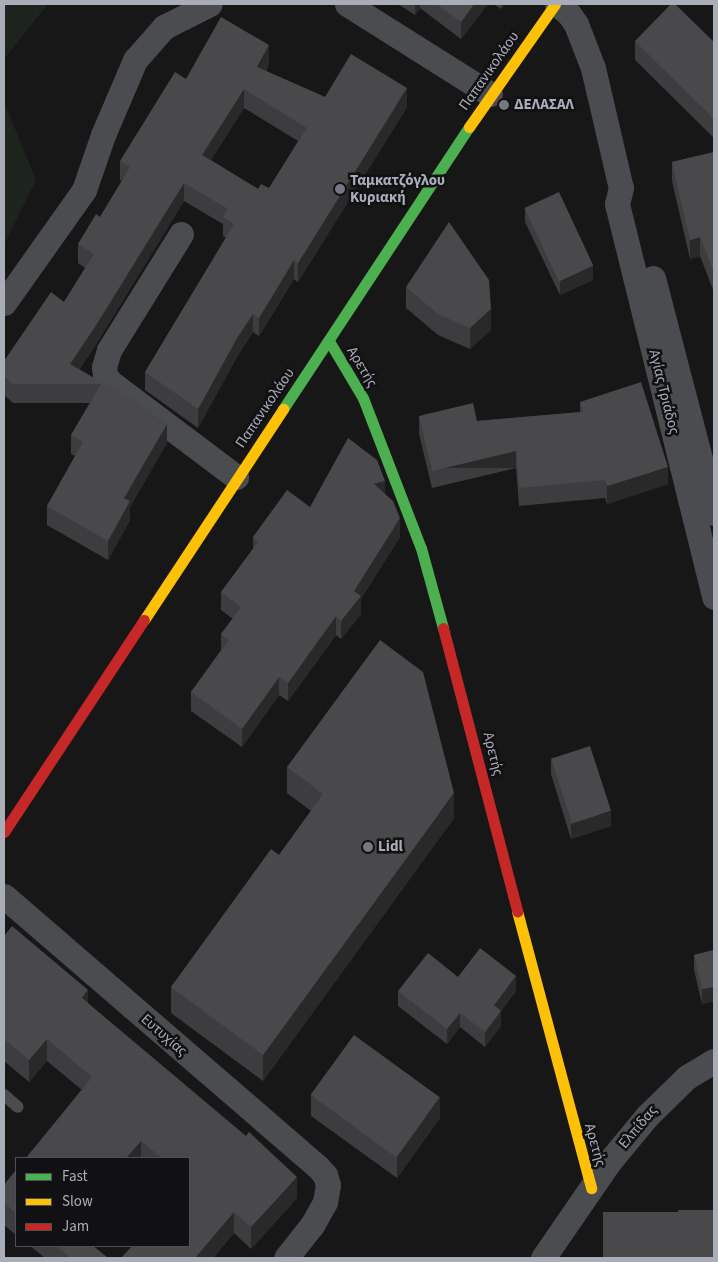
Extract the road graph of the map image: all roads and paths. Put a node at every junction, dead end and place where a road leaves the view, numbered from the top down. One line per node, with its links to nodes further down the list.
1 (210, 4): 7 (street)
2 (347, 4): 4 (street)
3 (556, 4): 4 (main road, Παπανικολάου); 5 (street, Αγίας Τριάδος)
4 (490, 94): 8 (main road, Παπανικολάου)
5 (621, 188): 10 (street, Αγίας Τριάδος); 11 (street, Αγίας Τριάδος)
6 (181, 234): 9 (street)
7 (4, 304)
8 (329, 341): 9 (main road, Παπανικολάου); 17 (main road, Αρετής)
9 (236, 477): 12 (main road, Παπανικολάου)
10 (714, 513)
11 (714, 596)
12 (4, 832)
13 (4, 896): 18 (street, Ευτυχίας)
14 (714, 1061): 17 (street, Ελπίδας)
15 (4, 1095): 16 (lane)
16 (18, 1107)
17 (591, 1188): 19 (street, Ελπίδας)
18 (286, 1258)
19 (543, 1258)

